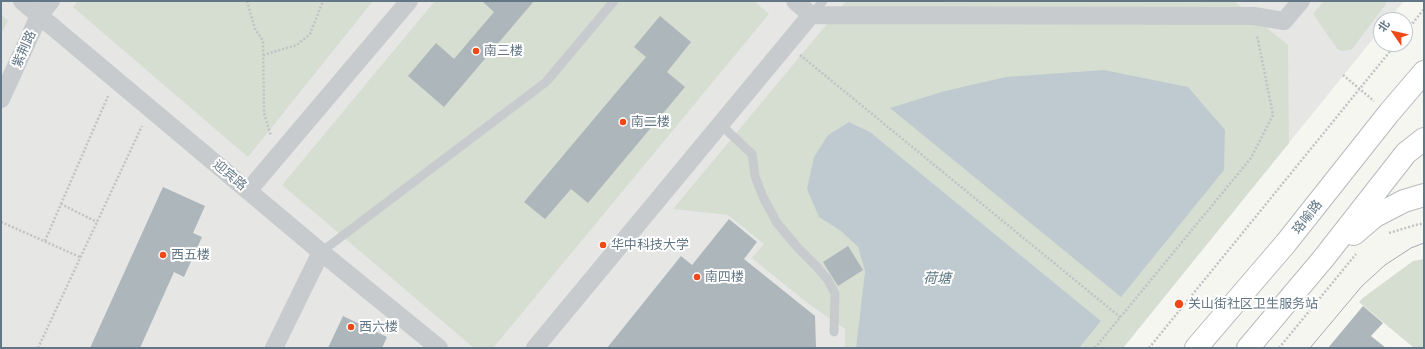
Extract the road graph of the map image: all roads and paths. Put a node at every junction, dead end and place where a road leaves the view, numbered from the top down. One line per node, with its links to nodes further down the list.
1 (22, 1): 12 (street, 迎宾路)
2 (51, 1): 12 (street, 紫荆路)
3 (247, 1): 17 (path)
4 (323, 1): 17 (path)
5 (409, 1): 24 (street)
6 (614, 1): 34 (lane)
7 (795, 1): 11 (street)
8 (823, 1): 11 (lane)
9 (1301, 1): 13 (street)
10 (1424, 9): 14 (path)
11 (812, 15): 13 (street); 15 (street)
12 (39, 16): 18 (street, 迎宾路); 20 (street, 紫荆路)
13 (1254, 16): 37 (path)
14 (1413, 23)
15 (787, 44): 22 (street); 37 (path)
16 (1390, 52): 44 (path)
17 (263, 54): 24 (path)
18 (115, 79): 21 (street, 迎宾路); 27 (path)
19 (1421, 82): 45 (highway, 珞喻路)
20 (1, 99)
21 (150, 109): 25 (street, 迎宾路); 29 (path)
22 (720, 124): 38 (lane); 42 (street)
23 (1423, 140): 36 (highway)
24 (278, 156): 25 (street)
25 (248, 191): 34 (street, 迎宾路)
26 (1424, 195): 36 (highway)
27 (61, 204): 29 (path); 32 (path)
28 (1, 222): 32 (path)
29 (97, 222): 35 (path)
30 (1424, 224): 31 (path)
31 (1384, 235)
32 (45, 242): 35 (path)
33 (1358, 250): 47 (path)
34 (321, 252): 40 (street); 41 (street, 迎宾路)
35 (80, 258): 39 (path)
36 (1323, 259): 46 (highway)
37 (1120, 317): 43 (path)
38 (834, 332)
39 (38, 348)
40 (274, 348)
41 (439, 348)
42 (535, 348)
43 (1095, 348)
44 (1149, 348)
45 (1196, 348)
46 (1248, 348)
47 (1279, 348)

